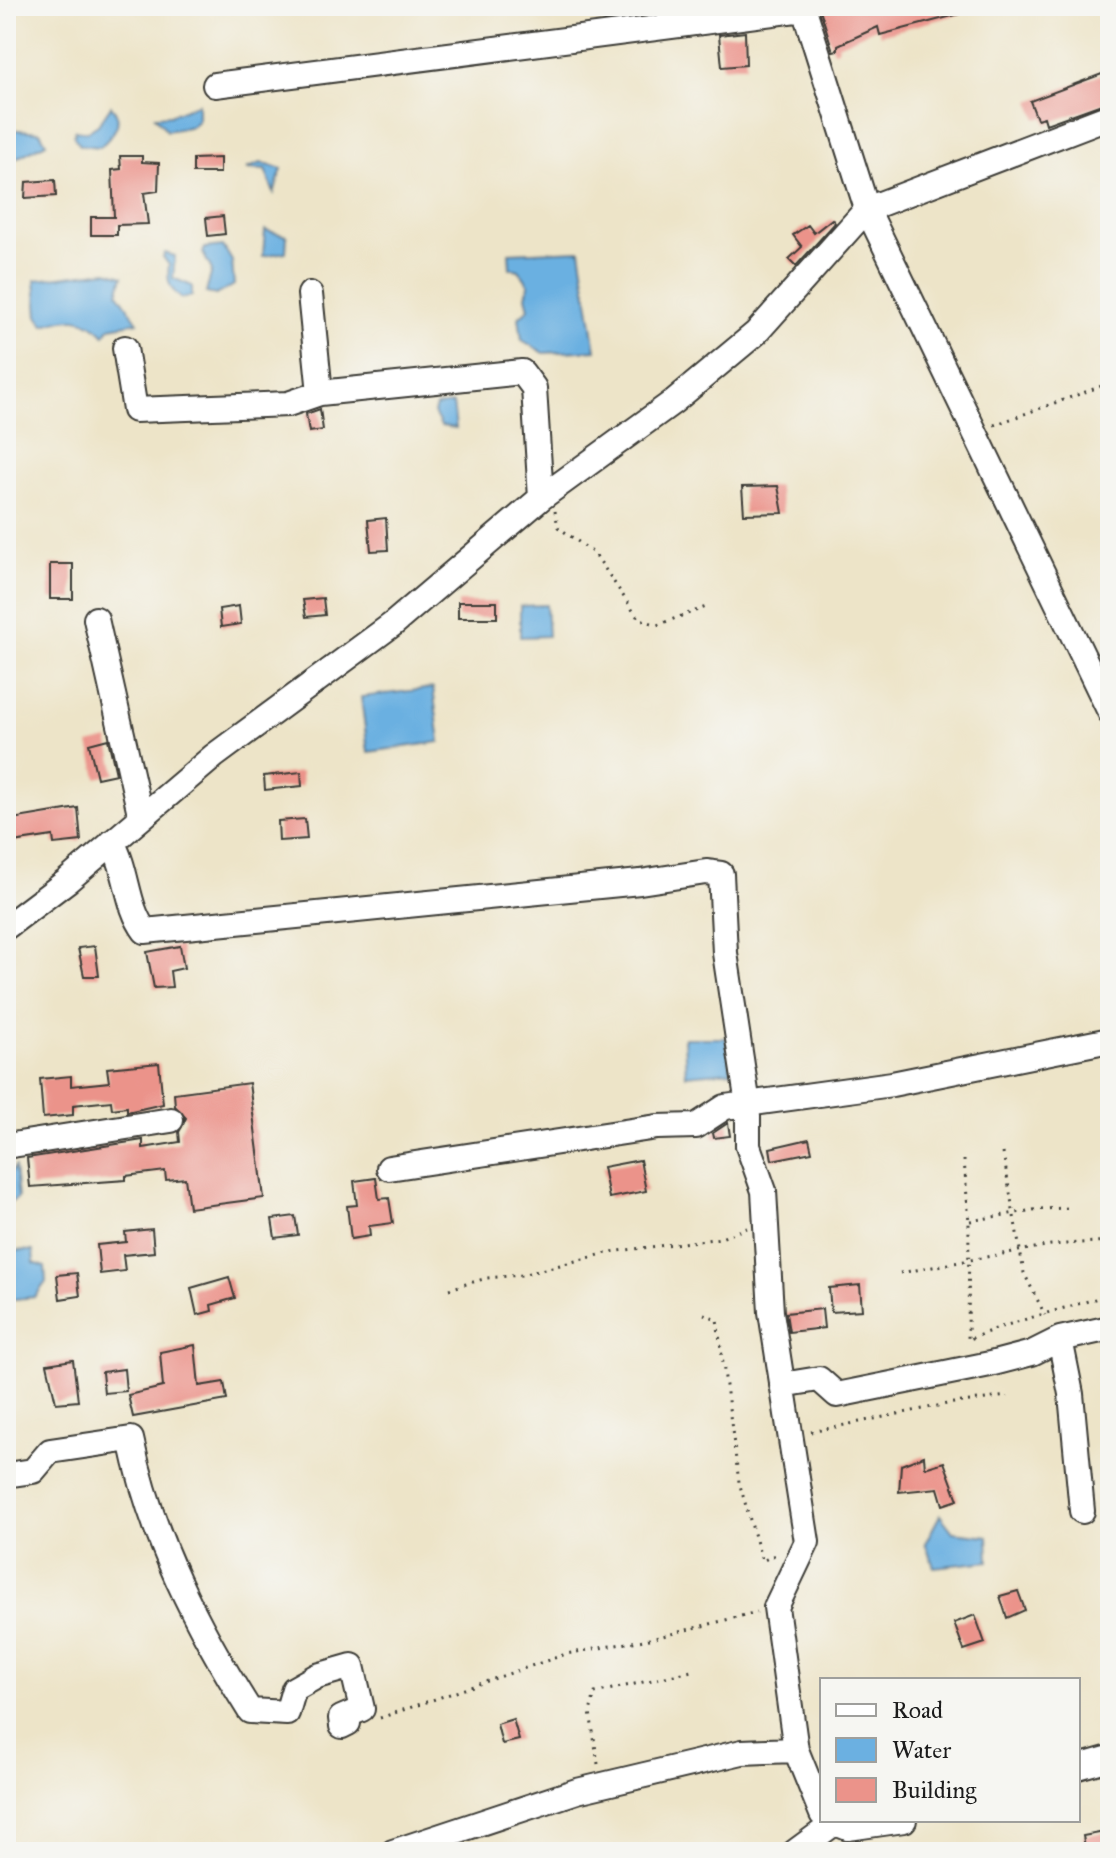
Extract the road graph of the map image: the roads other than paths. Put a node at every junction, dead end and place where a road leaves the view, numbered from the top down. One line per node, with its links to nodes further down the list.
1 (803, 8): 2 (street); 4 (street)
2 (215, 85)
3 (1110, 116): 4 (street)
4 (867, 209): 8 (street); 10 (street)
5 (310, 294): 7 (street)
6 (125, 348): 7 (street)
7 (320, 393): 8 (street)
8 (546, 495): 11 (street)
9 (96, 619): 11 (street)
10 (1110, 712)
11 (141, 818): 12 (street)
12 (112, 842): 13 (street); 15 (street)
13 (6, 927)
14 (1110, 1040): 15 (street)
15 (748, 1105): 18 (street); 21 (street)
16 (171, 1120): 17 (street)
17 (6, 1146)
18 (389, 1168)
19 (1110, 1328): 20 (street)
20 (1060, 1339): 21 (street); 23 (street)
21 (782, 1385): 25 (street)
22 (6, 1475): 24 (street)
23 (1082, 1511)
24 (348, 1723)
25 (796, 1750): 28 (street); 32 (street)
26 (1110, 1758): 27 (street)
27 (1080, 1766)
28 (820, 1802)
29 (825, 1822): 33 (street)
30 (835, 1822): 31 (street)
31 (890, 1822)
32 (393, 1852)
33 (795, 1852)

